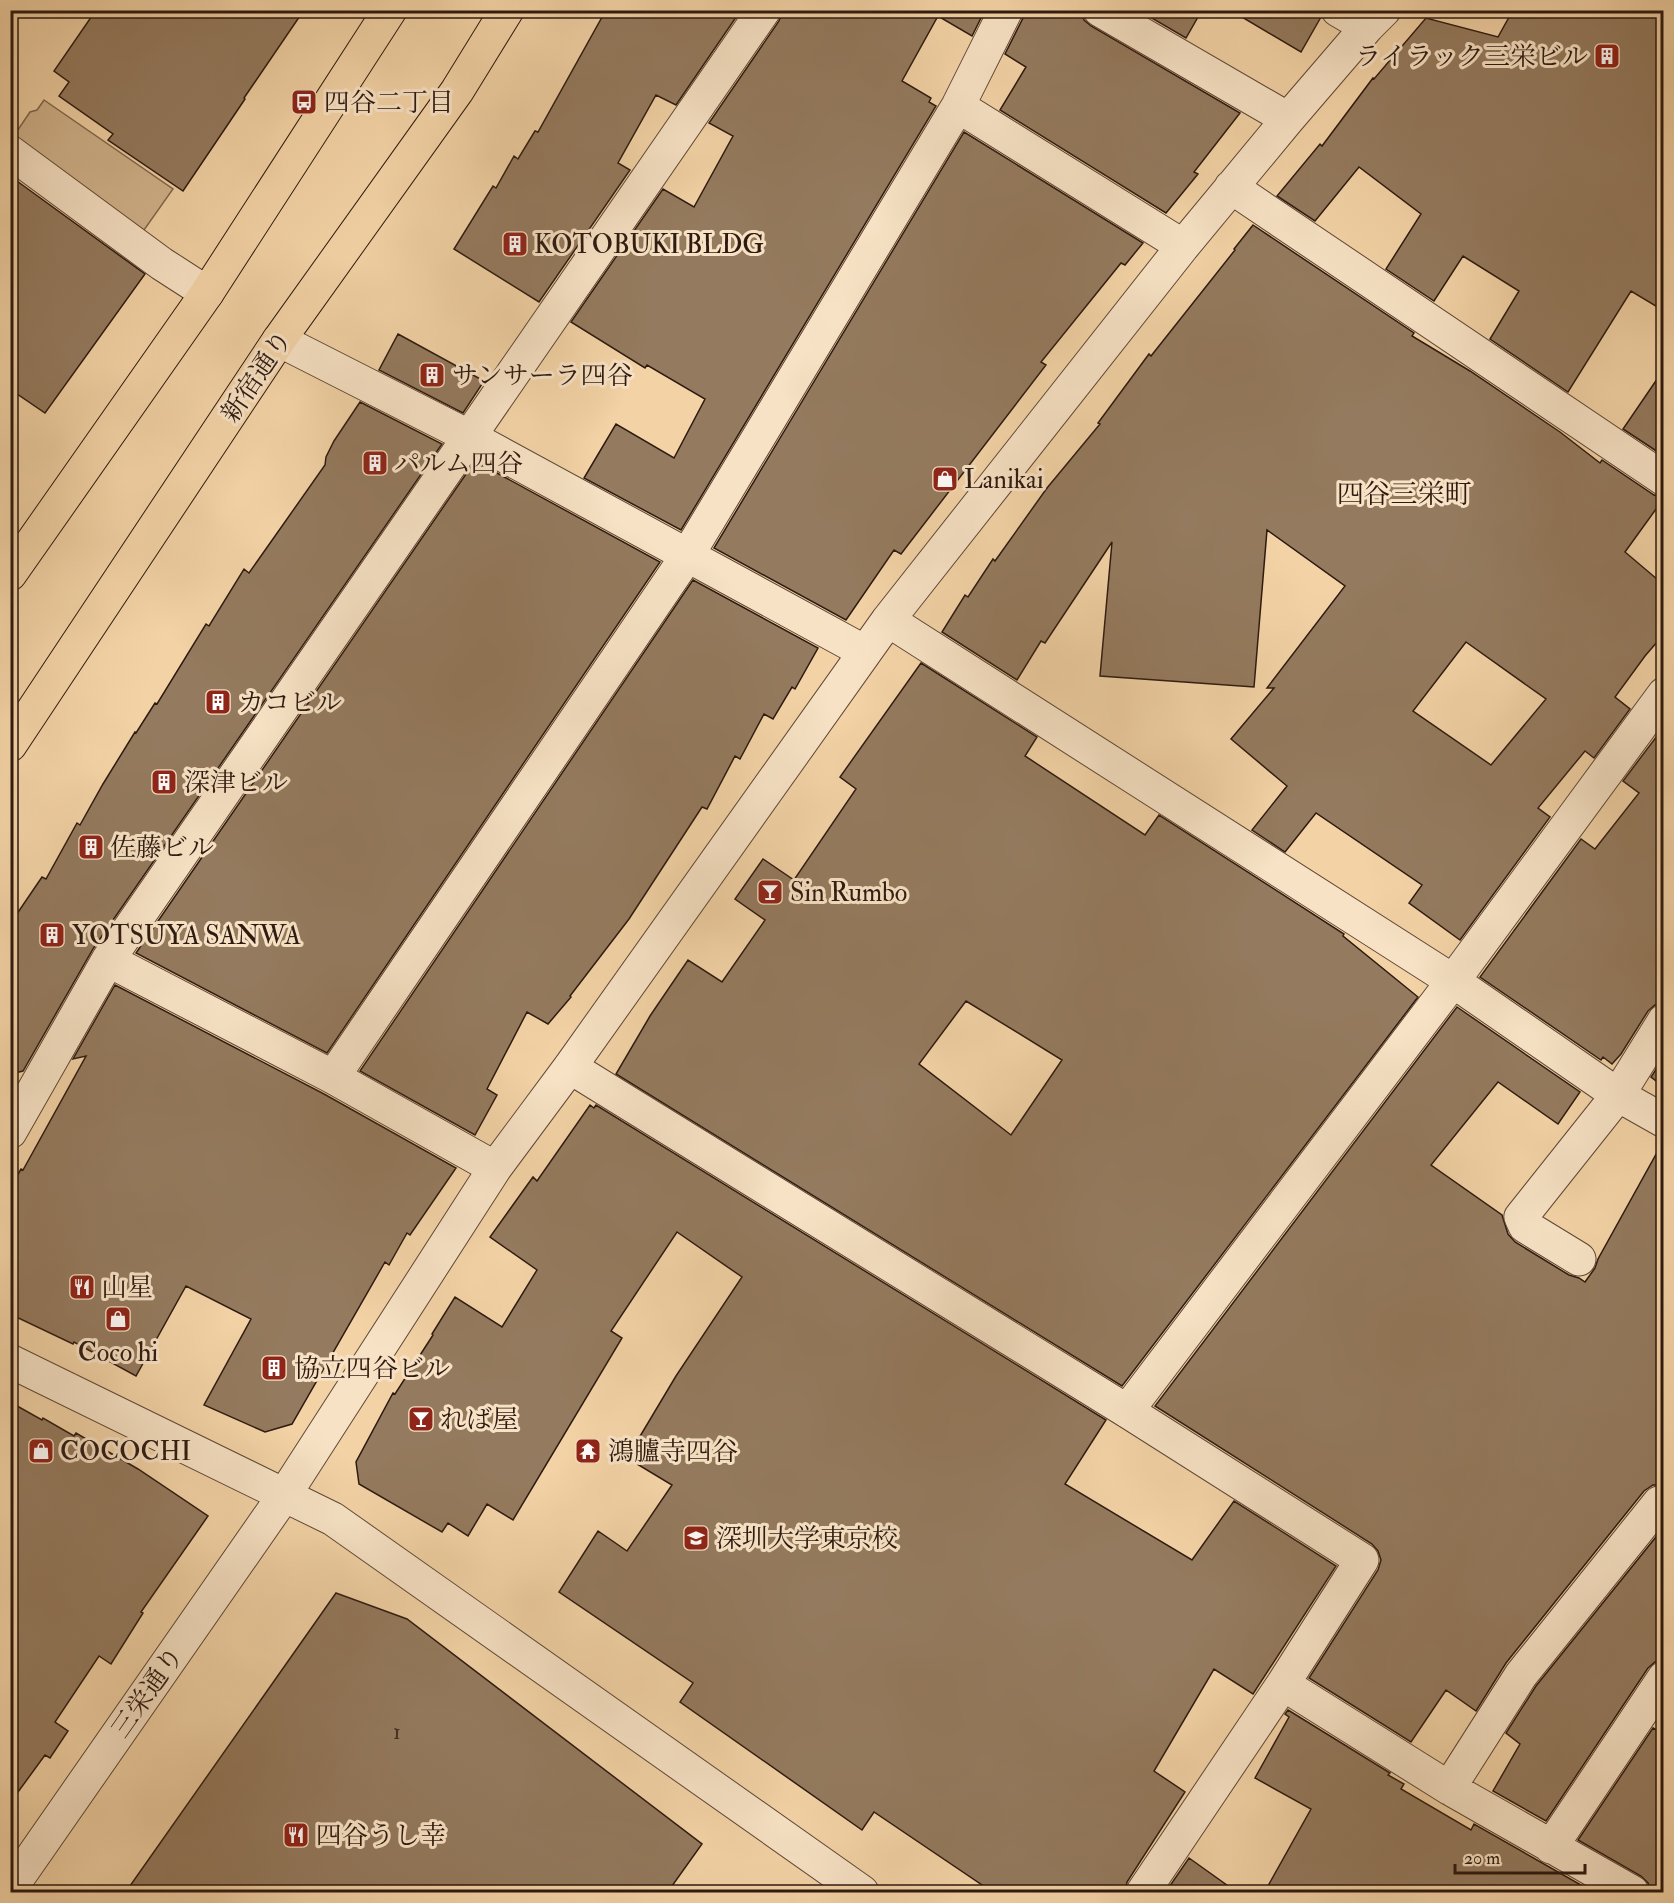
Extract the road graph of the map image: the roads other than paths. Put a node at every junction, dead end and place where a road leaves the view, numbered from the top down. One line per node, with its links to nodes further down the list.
1 (390, 10): 13 (highway)
2 (507, 10): 14 (highway, 新宿通り)
3 (764, 10): 15 (street)
4 (1006, 10): 8 (street)
5 (1100, 10): 9 (street)
6 (1338, 10): 7 (street)
7 (1375, 19): 9 (street, 三栄通り)
8 (957, 106): 12 (street); 17 (street)
9 (1288, 119): 11 (street, 三栄通り)
10 (10, 152): 13 (street)
11 (1231, 187): 12 (street, 三栄通り); 16 (street)
12 (1183, 246): 19 (street, 三栄通り)
13 (207, 293): 18 (highway)
14 (279, 340): 15 (street); 22 (highway, 新宿通り)
15 (470, 437): 17 (street); 23 (street)
16 (1664, 479)
17 (687, 556): 20 (street); 27 (street)
18 (10, 574)
19 (888, 620): 20 (street, 三栄通り); 24 (street)
20 (865, 652): 26 (street, 三栄通り)
21 (1664, 694): 24 (street)
22 (10, 745)
23 (108, 960): 27 (street); 30 (street)
24 (1453, 981): 28 (street); 34 (street)
25 (1664, 1021): 28 (street)
26 (570, 1067): 31 (street, 三栄通り); 34 (street)
27 (333, 1077): 31 (street)
28 (1618, 1095): 29 (street); 32 (street)
29 (1664, 1122)
30 (10, 1132)
31 (495, 1168): 35 (street, 三栄通り)
32 (1579, 1259)
33 (10, 1361): 35 (street)
34 (1127, 1411): 38 (street)
35 (285, 1494): 41 (street, 三栄通り); 42 (street)
36 (1659, 1503): 39 (street)
37 (1664, 1678): 40 (street)
38 (1283, 1684): 39 (street); 43 (street)
39 (1449, 1788): 40 (street)
40 (1551, 1847): 44 (street)
41 (10, 1889)
42 (862, 1893)
43 (1143, 1893)
44 (1632, 1893)

